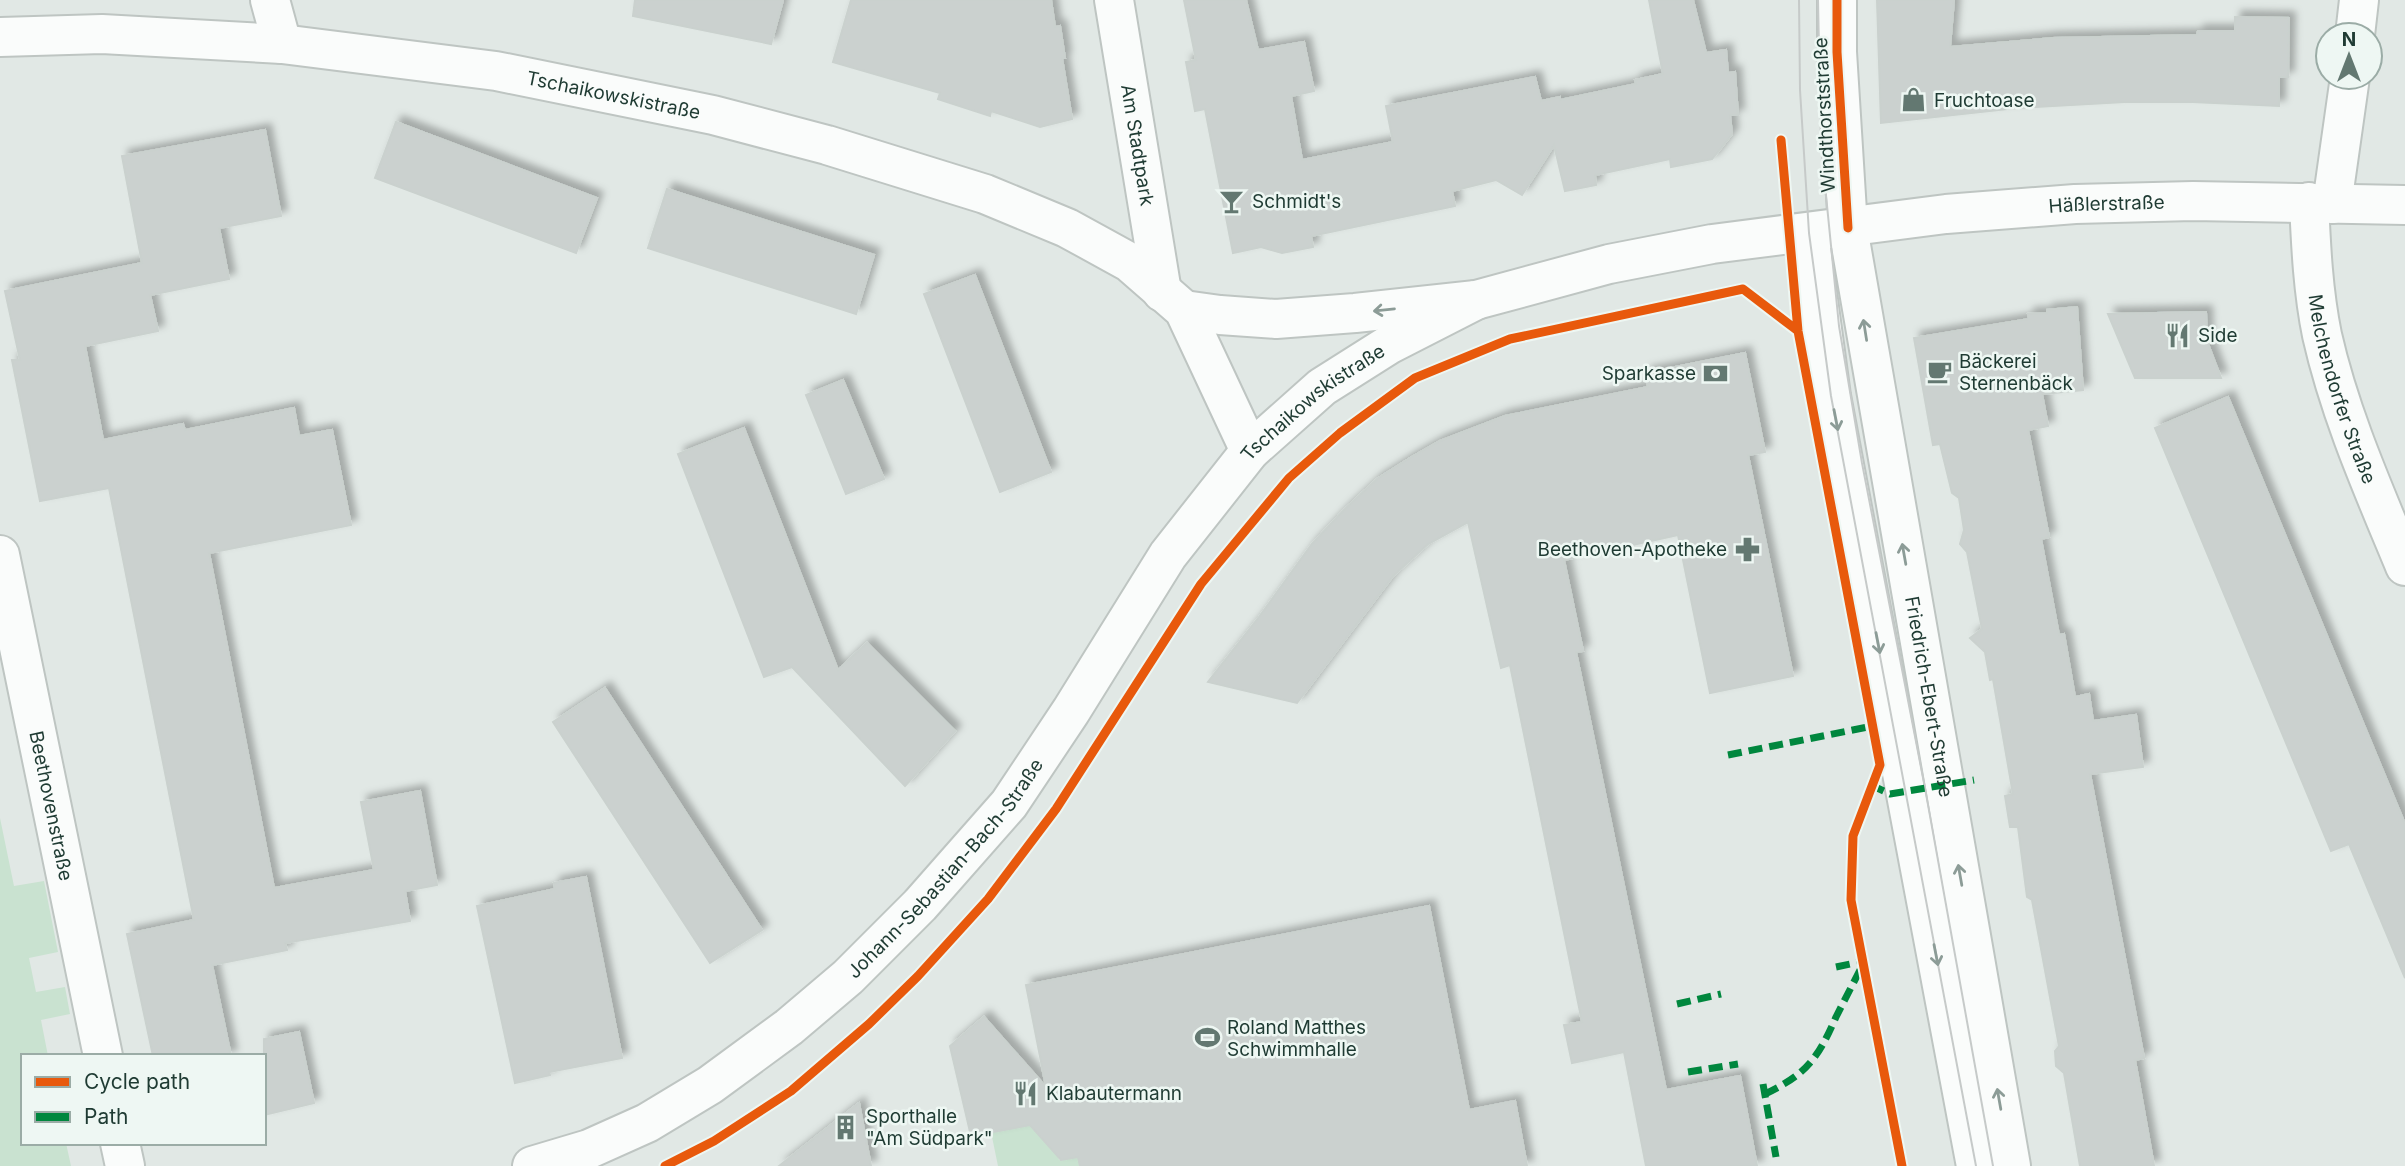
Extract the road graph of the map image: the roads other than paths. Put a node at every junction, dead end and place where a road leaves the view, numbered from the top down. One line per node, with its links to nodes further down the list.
1 (270, 0): 7 (street)
2 (1114, 0): 14 (street, Am Stadtpark)
3 (1837, 0): 11 (street, Windthorststraße)
4 (2359, 0): 5 (street)
5 (2357, 21)
6 (0, 37): 7 (street, Tschaikowskistraße)
7 (282, 44): 14 (street, Tschaikowskistraße)
8 (2347, 91): 9 (street, Melchendorfer Straße)
9 (2321, 203): 10 (street, Häßlerstraße); 11 (street, Häßlerstraße); 17 (street, Melchendorfer Straße)
10 (2405, 205)
11 (1848, 228): 12 (street, Häßlerstraße); 23 (street, Friedrich-Ebert-Straße, one-way to 11)
12 (1809, 233): 13 (street, Tschaikowskistraße); 22 (street, Friedrich-Ebert-Straße, one-way to 22)
13 (1476, 300): 14 (street, Tschaikowskistraße, one-way to 14); 15 (street, Tschaikowskistraße)
14 (1173, 301): 15 (street, Tschaikowskistraße)
15 (1250, 451): 21 (street, Johann-Sebastian-Bach-Straße)
16 (0, 555): 18 (street, Beethovenstraße)
17 (2405, 566)
18 (103, 1054)
19 (120, 1145): 20 (street)
20 (125, 1166)
21 (532, 1166)
22 (1976, 1166)
23 (2011, 1166)

